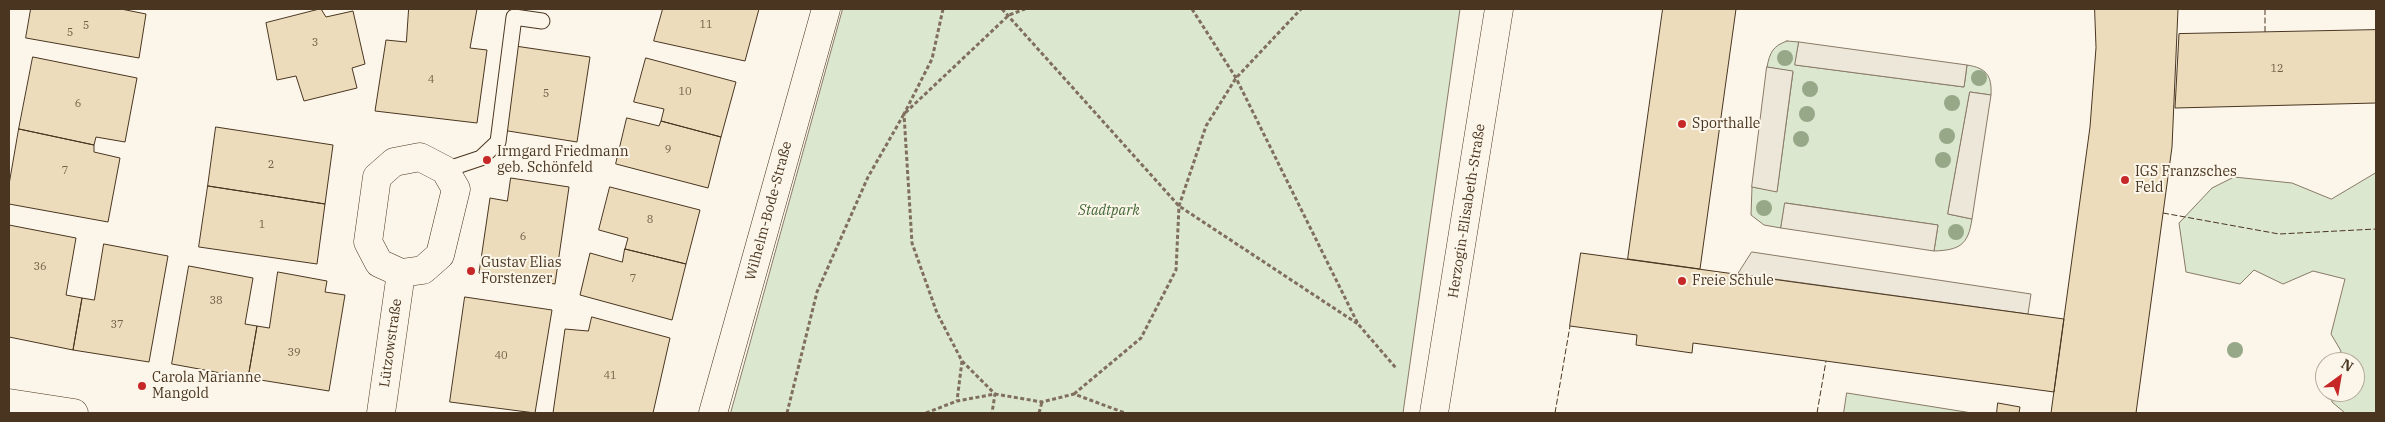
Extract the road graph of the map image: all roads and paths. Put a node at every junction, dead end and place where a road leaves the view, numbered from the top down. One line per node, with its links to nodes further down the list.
1 (826, 9): 25 (street, Wilhelm-Bode-Straße)
2 (943, 9): 11 (path)
3 (1002, 9): 8 (path)
4 (1026, 9): 8 (path)
5 (1192, 9): 10 (path)
6 (1301, 9): 10 (path)
7 (1499, 9): 31 (street, Herzogin-Elisabeth-Straße)
8 (1009, 15): 11 (path); 13 (path)
9 (542, 20): 12 (lane)
10 (1236, 78): 13 (path); 15 (path)
11 (904, 114): 16 (path); 26 (path)
12 (445, 170): 14 (street); 14 (street)
13 (1179, 206): 15 (path); 19 (path)
14 (401, 274): 24 (street, Lützowstraße)
15 (1358, 324): 17 (path)
16 (962, 360): 18 (path); 20 (path)
17 (1396, 368)
18 (996, 394): 20 (path); 21 (path); 28 (path)
19 (1074, 394): 21 (path); 30 (path)
20 (957, 401): 27 (path)
21 (1042, 402): 29 (path)
22 (9, 403): 23 (street)
23 (74, 413)
24 (381, 413)
25 (713, 413)
26 (787, 413)
27 (926, 413)
28 (992, 413)
29 (1039, 413)
30 (1125, 413)
31 (1434, 413)

